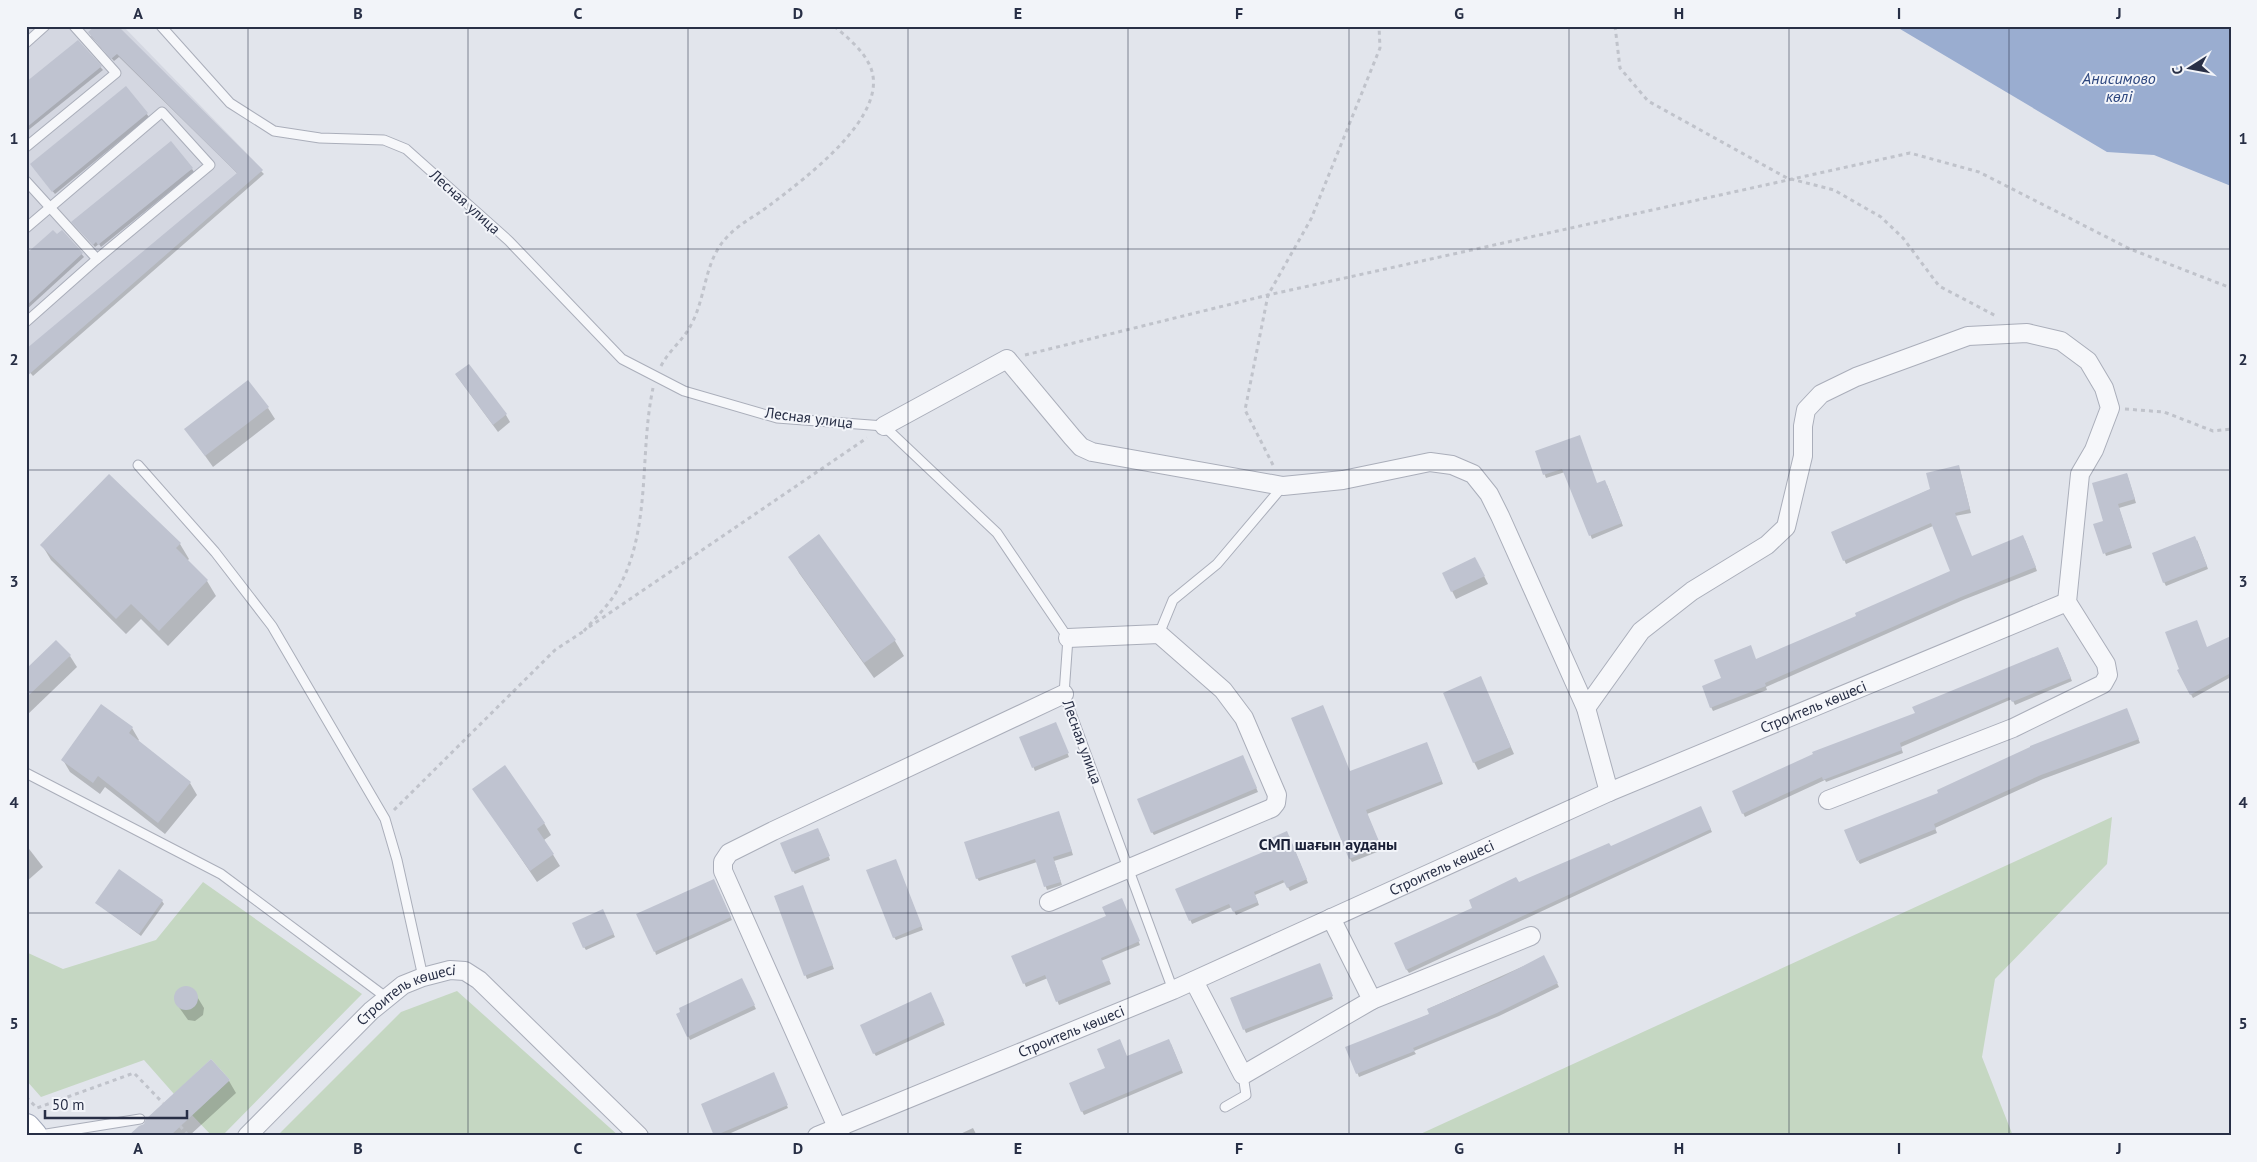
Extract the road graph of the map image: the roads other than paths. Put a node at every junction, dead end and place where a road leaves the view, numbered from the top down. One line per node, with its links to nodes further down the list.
1 (45, 26): 4 (lane)
2 (74, 26): 5 (lane)
3 (161, 26): 11 (lane, Лесная улица)
4 (26, 43)
5 (26, 147)
6 (26, 181): 7 (lane)
7 (50, 207): 8 (lane); 9 (lane); 9 (lane)
8 (26, 228)
9 (97, 259): 10 (lane)
10 (26, 322)
11 (884, 426): 13 (street); 16 (lane)
12 (138, 465): 26 (lane)
13 (1283, 486): 15 (lane); 18 (street)
14 (2067, 602): 18 (street); 20 (street, Строитель көшесі); 21 (street)
15 (1160, 634): 16 (street); 22 (street)
16 (1068, 638): 17 (lane, Лесная улица)
17 (1064, 694): 22 (lane, Лесная улица); 35 (street)
18 (1586, 708): 20 (street)
19 (26, 773): 29 (lane)
20 (1609, 792): 24 (street, Строитель көшесі)
21 (1828, 800)
22 (1129, 870): 23 (street); 28 (lane, Лесная улица)
23 (1049, 902)
24 (1331, 918): 27 (street, Строитель көшесі); 30 (street)
25 (1531, 936): 30 (street)
26 (423, 977): 29 (street, Строитель көшесі); 38 (street, Строитель көшесі)
27 (1194, 980): 28 (street, Строитель көшесі); 31 (street)
28 (1174, 990): 35 (street, Строитель көшесі)
29 (387, 998): 37 (street, Строитель көшесі)
30 (1372, 1000): 31 (street)
31 (1243, 1075): 32 (lane)
32 (1225, 1107)
33 (140, 1119): 36 (lane)
34 (26, 1128): 36 (main road)
35 (839, 1132): 39 (street, Строитель көшесі)
36 (34, 1136)
37 (247, 1136)
38 (639, 1136)
39 (818, 1136)

